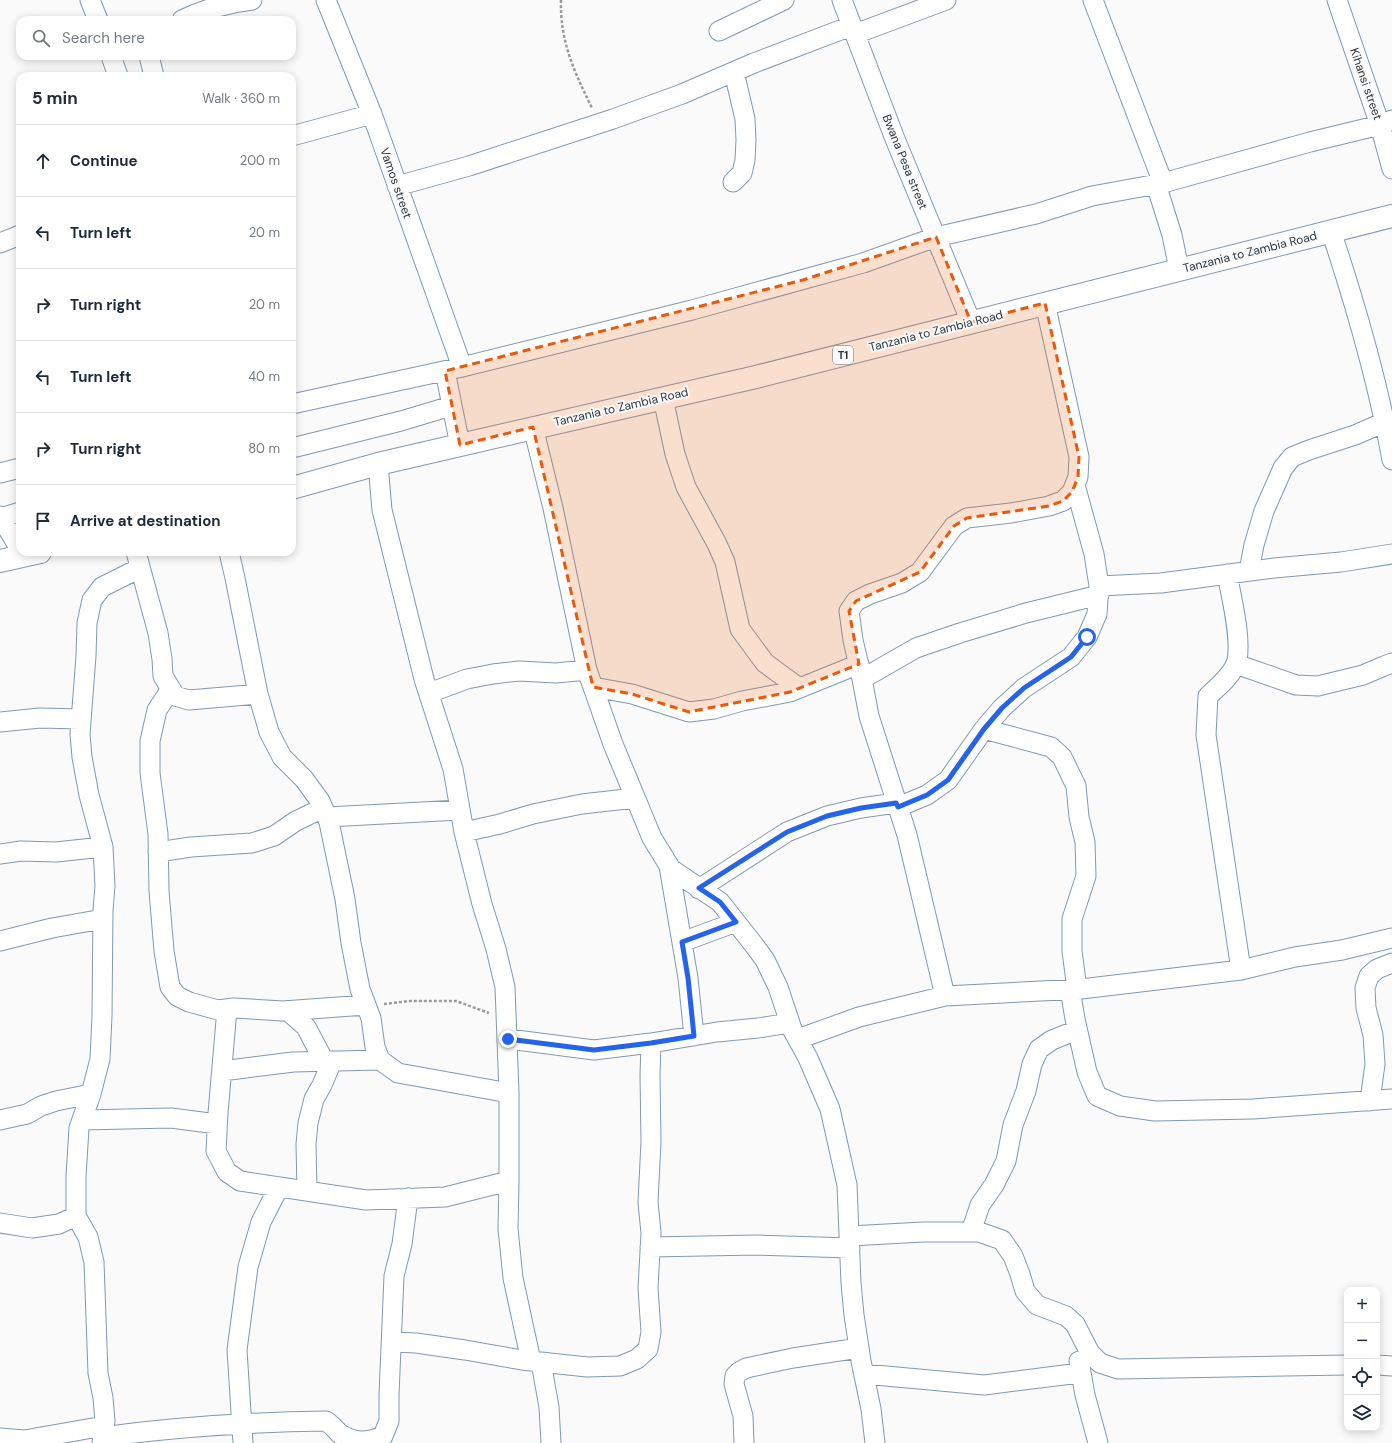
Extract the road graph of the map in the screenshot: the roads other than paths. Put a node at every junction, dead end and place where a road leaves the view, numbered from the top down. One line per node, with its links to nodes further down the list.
1 (90, 0): 9 (street)
2 (252, 0): 10 (street)
3 (326, 0): 18 (street, Vamos street)
4 (784, 0): 12 (street)
5 (842, 0): 11 (street, Bwana Pesa street)
6 (946, 0): 11 (street)
7 (1093, 0): 23 (street)
8 (1337, 0): 19 (street, Kihansi street)
9 (96, 16)
10 (191, 16)
11 (853, 30): 17 (street); 28 (street, Bwana Pesa street)
12 (720, 31)
13 (112, 60): 15 (street)
14 (150, 60): 16 (street)
15 (117, 72)
16 (153, 72)
17 (734, 72): 22 (street); 24 (street)
18 (372, 114): 20 (street); 24 (street, Vamos street)
19 (1386, 123): 21 (street, Kihansi street); 23 (street)
20 (296, 135)
21 (1392, 169)
22 (733, 182)
23 (1159, 184): 28 (street); 30 (street)
24 (397, 186): 33 (street, Vamos street)
25 (1392, 216): 26 (highway, Tanzania to Zambia Road / T1)
26 (1331, 231): 30 (highway, Tanzania to Zambia Road / T1); 37 (street)
27 (16, 237): 29 (street)
28 (936, 237): 32 (street, Bwana Pesa street); 33 (street)
29 (0, 243)
30 (1179, 269): 31 (highway, Tanzania to Zambia Road / T1)
31 (1045, 303): 32 (highway, Tanzania to Zambia Road / T1); 45 (street)
32 (971, 322): 34 (highway, Tanzania to Zambia Road / T1)
33 (453, 369): 35 (street); 36 (street, Vamos street)
34 (663, 398): 38 (highway, Tanzania to Zambia Road / T1); 62 (street)
35 (296, 403)
36 (451, 406): 39 (street, Vamos street); 40 (street)
37 (1385, 422): 41 (street); 55 (street)
38 (533, 427): 39 (highway, Tanzania to Zambia Road / T1); 61 (street)
39 (460, 445): 42 (highway, Tanzania to Zambia Road / T1)
40 (296, 447)
41 (1392, 460)
42 (378, 464): 46 (highway, Tanzania to Zambia Road / T1); 64 (street)
43 (16, 469): 44 (street)
44 (0, 473)
45 (1075, 485): 57 (street); 60 (street)
46 (296, 487)
47 (16, 513): 48 (street)
48 (1, 517): 49 (street)
49 (16, 538)
50 (1392, 554): 55 (street)
51 (16, 555): 54 (highway)
52 (230, 556): 65 (street)
53 (138, 560): 63 (street); 66 (street)
54 (0, 561)
55 (1249, 571): 56 (street)
56 (1228, 574): 57 (street); 59 (street)
57 (1099, 590): 60 (street); 68 (street)
58 (1392, 663): 59 (street)
59 (1236, 664): 85 (street)
60 (861, 671): 62 (street); 70 (street)
61 (590, 679): 62 (street); 64 (street); 69 (street)
62 (799, 688)
63 (171, 689): 65 (street); 75 (street)
64 (429, 693): 71 (street)
65 (258, 694): 72 (street)
66 (81, 719): 67 (street); 74 (street)
67 (0, 722)
68 (984, 729): 70 (street); 86 (street)
69 (635, 798): 73 (street); 77 (street)
70 (897, 805): 78 (street); 87 (street)
71 (460, 810): 72 (street); 73 (street)
72 (325, 812): 75 (street); 88 (street)
73 (464, 832): 92 (street)
74 (103, 846): 76 (street); 79 (street)
75 (158, 852): 89 (street)
76 (0, 854)
77 (669, 866): 78 (street); 83 (street)
78 (699, 888): 80 (street)
79 (103, 919): 82 (street); 100 (street)
80 (736, 922): 83 (street); 93 (street)
81 (1392, 938): 85 (street)
82 (0, 941)
83 (682, 942): 94 (street)
84 (1392, 963): 102 (street)
85 (1241, 970): 86 (street)
86 (1074, 989): 87 (street); 91 (street)
87 (945, 996): 93 (street)
88 (366, 1006): 90 (street); 96 (street)
89 (227, 1009): 90 (street); 98 (street)
90 (288, 1011): 97 (street)
91 (1077, 1030): 102 (street); 112 (street)
92 (507, 1031): 95 (street); 99 (street)
93 (794, 1031): 94 (street); 113 (street)
94 (694, 1036): 95 (street)
95 (651, 1043): 114 (street)
96 (380, 1060): 97 (street); 99 (street)
97 (328, 1061): 98 (street); 108 (street)
98 (222, 1071): 105 (street)
99 (509, 1093): 106 (street)
100 (91, 1094): 103 (street); 104 (street)
101 (1392, 1099): 102 (street)
102 (1370, 1101)
103 (0, 1120)
104 (82, 1120): 105 (street); 110 (street)
105 (217, 1124): 107 (street)
106 (510, 1181): 109 (street); 118 (street)
107 (279, 1187): 108 (street); 124 (street)
108 (307, 1190): 109 (street)
109 (408, 1198): 116 (street)
110 (76, 1216): 111 (street); 125 (street)
111 (0, 1223)
112 (971, 1232): 113 (street); 115 (street)
113 (849, 1242): 114 (street); 117 (street)
114 (650, 1247): 118 (street)
115 (1077, 1328): 119 (street); 122 (street)
116 (392, 1342): 118 (street); 127 (street)
117 (859, 1348): 123 (street); 130 (street)
118 (536, 1362): 129 (street)
119 (1344, 1365)
120 (1380, 1365): 121 (street)
121 (1392, 1366)
122 (1080, 1373): 123 (street); 132 (street)
123 (864, 1374): 131 (street)
124 (242, 1424): 125 (street); 127 (street); 128 (street)
125 (102, 1435): 126 (street)
126 (0, 1438)
127 (376, 1442)
128 (243, 1443)
129 (551, 1443)
130 (744, 1443)
131 (875, 1443)
132 (1098, 1443)

